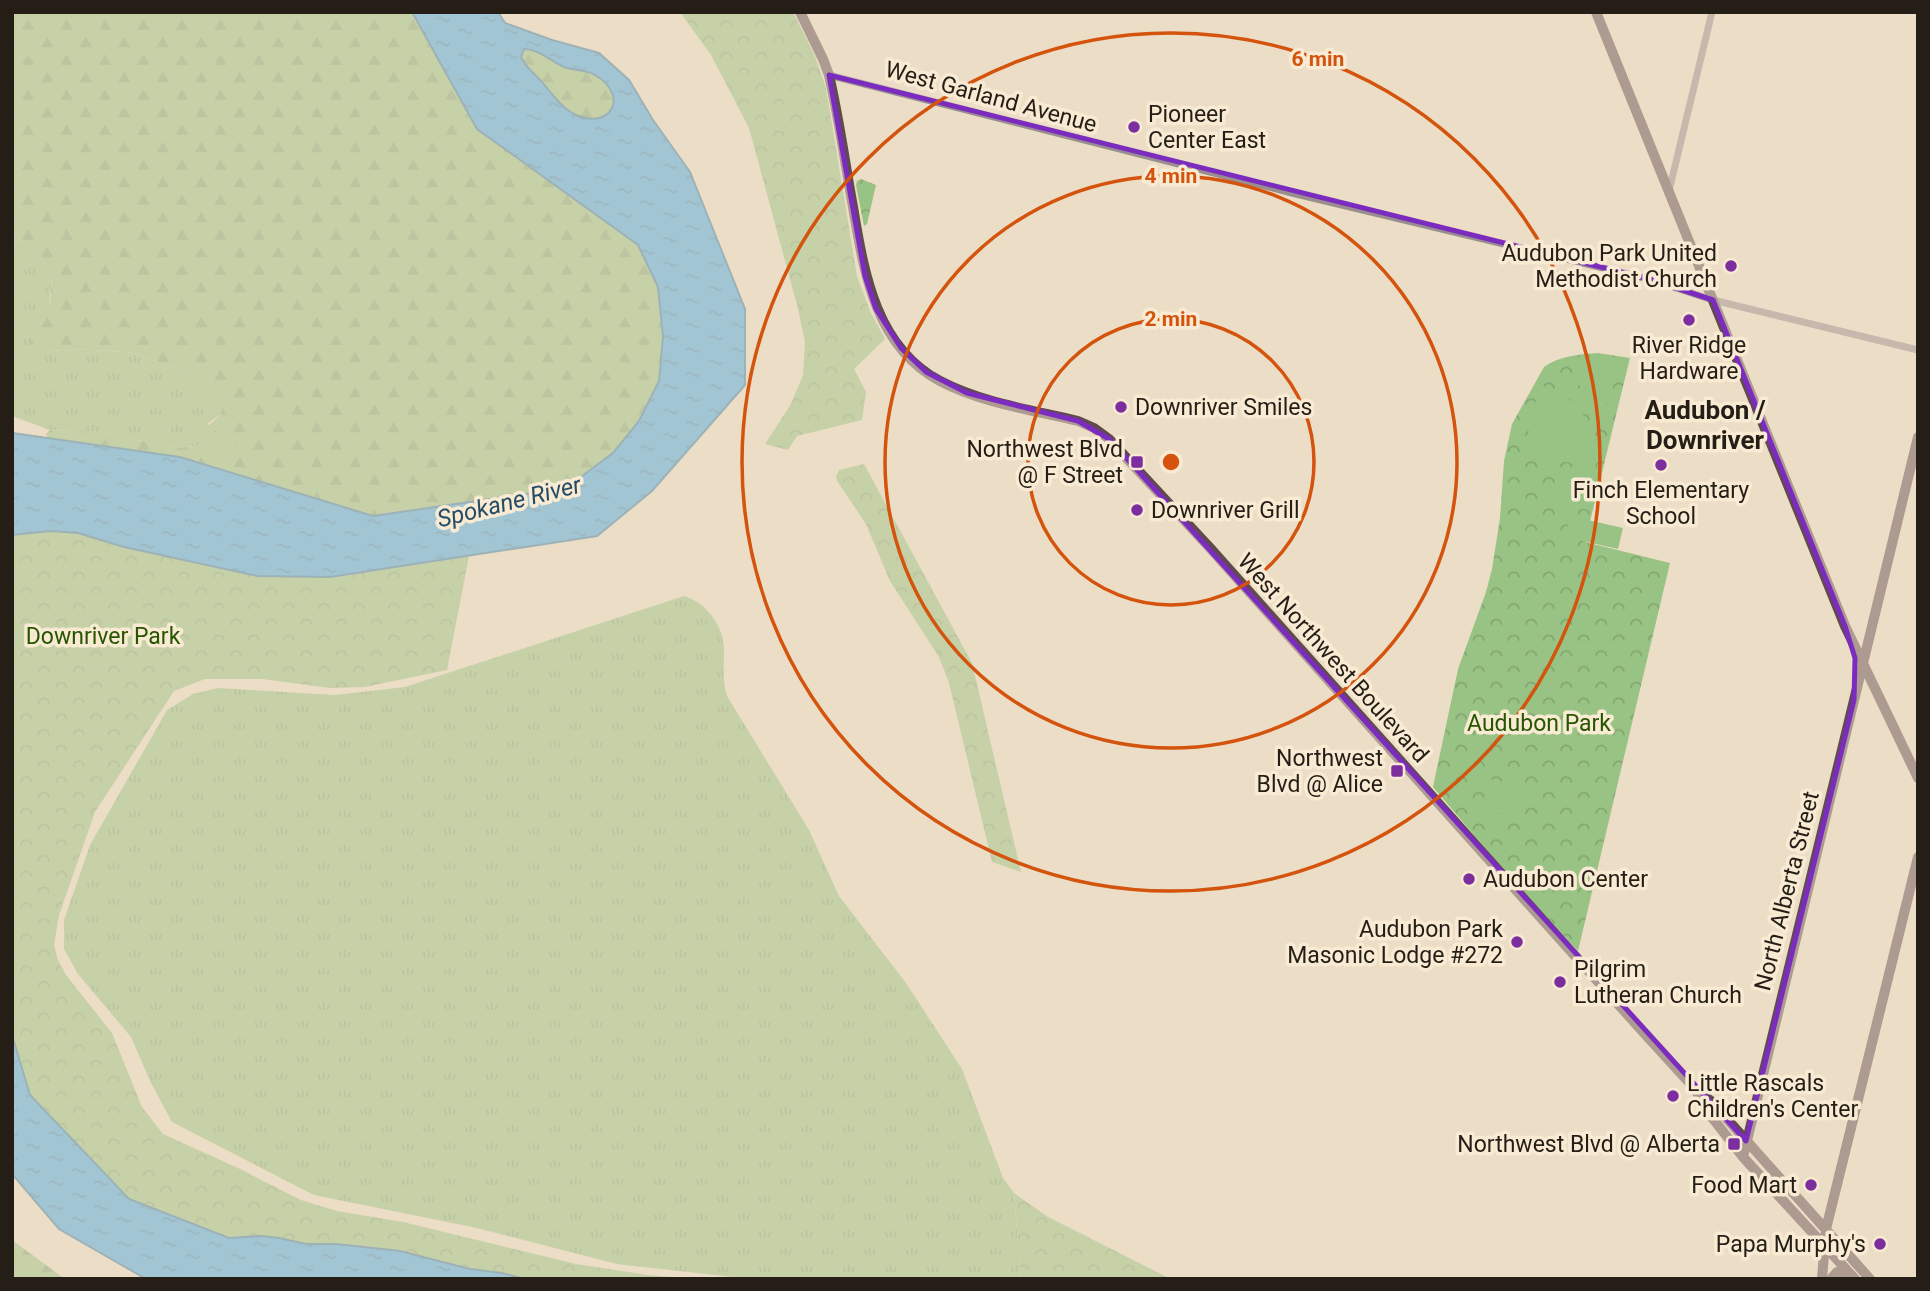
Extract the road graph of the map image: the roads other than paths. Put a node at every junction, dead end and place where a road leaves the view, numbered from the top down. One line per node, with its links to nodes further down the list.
1 (800, 12): 4 (main road, West Northwest Boulevard)
2 (1596, 12): 5 (main road)
3 (1713, 12): 5 (street)
4 (829, 75): 6 (street, West Garland Avenue); 16 (main road, West Northwest Boulevard)
5 (1669, 192): 6 (main road)
6 (1713, 300): 7 (street, West Garland Avenue); 9 (main road)
7 (1918, 350)
8 (1918, 437): 10 (main road, North Alberta Street)
9 (1845, 626): 11 (main road); 13 (main road)
10 (1869, 635): 11 (main road, North Alberta Street); 12 (main road, North Alberta Street)
11 (1863, 662): 12 (main road); 13 (main road, North Alberta Street)
12 (1877, 693): 14 (main road)
13 (1854, 700): 17 (main road, North Alberta Street)
14 (1918, 778)
15 (1918, 856): 19 (main road)
16 (1695, 1089): 17 (main road, West Northwest Boulevard); 18 (main road, West Northwest Boulevard)
17 (1746, 1141): 18 (main road, North Alberta Street); 19 (main road, West Northwest Boulevard)
18 (1743, 1157): 20 (main road, West Northwest Boulevard)
19 (1826, 1229): 20 (main road); 24 (main road, West Northwest Boulevard)
20 (1824, 1245): 21 (main road, West Northwest Boulevard); 22 (main road)
21 (1852, 1276): 23 (main road)
22 (1822, 1279)
23 (1831, 1279)
24 (1870, 1279)

